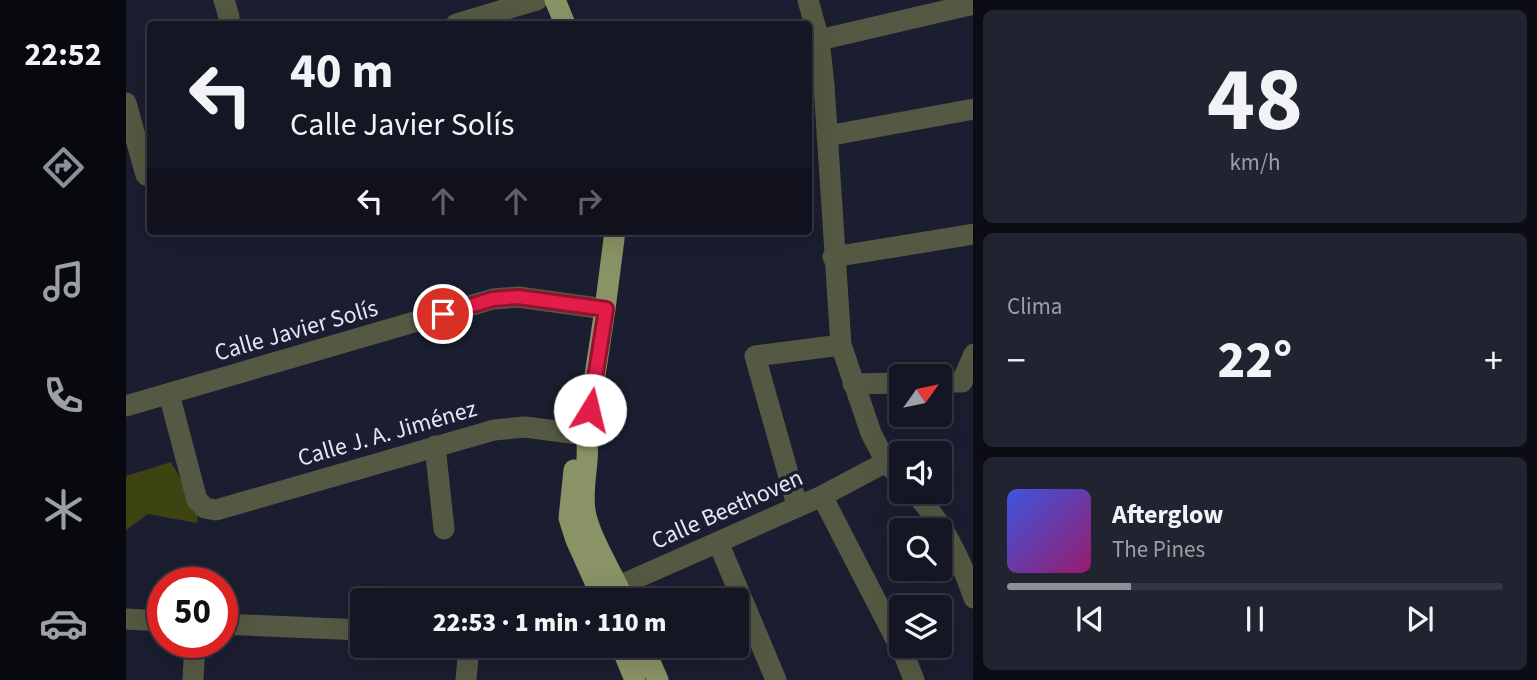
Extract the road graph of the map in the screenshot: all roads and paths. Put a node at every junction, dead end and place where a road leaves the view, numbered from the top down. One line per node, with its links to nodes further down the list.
1 (537, 0): 5 (street)
2 (555, 0): 6 (main road)
3 (808, 0): 7 (street)
4 (973, 4): 7 (street)
5 (466, 21)
6 (564, 21)
7 (819, 40): 10 (street)
8 (973, 109): 10 (street)
9 (136, 111): 11 (street)
10 (827, 136): 15 (street)
11 (132, 150): 12 (street)
12 (146, 175)
13 (973, 234): 15 (street)
14 (615, 235): 16 (main road)
15 (833, 257): 17 (street)
16 (606, 309): 22 (street, Calle Javier Solís); 24 (main road)
17 (841, 345): 20 (street); 30 (street)
18 (973, 360): 21 (street)
19 (889, 383): 20 (street)
20 (853, 384): 26 (street)
21 (968, 391)
22 (169, 394): 23 (street, Calle Javier Solís); 25 (street, Calle J. A. Jiménez)
23 (126, 406)
24 (586, 435): 25 (street, Calle J. A. Jiménez); 33 (main road)
25 (435, 446): 31 (street)
26 (886, 462): 27 (street); 28 (street, Calle Beethoven)
27 (889, 465)
28 (822, 496): 30 (street, Calle Beethoven); 49 (street)
29 (923, 504): 35 (street)
30 (797, 505): 32 (street, Calle Beethoven)
31 (444, 529)
32 (718, 542): 34 (street, Calle Beethoven); 48 (street)
33 (605, 588)
34 (623, 588)
35 (973, 595)
36 (126, 619): 37 (street)
37 (147, 620)
38 (238, 625): 39 (street)
39 (350, 630)
40 (194, 658): 44 (street)
41 (468, 658): 45 (street)
42 (626, 658): 46 (main road)
43 (648, 658): 47 (main road)
44 (193, 680)
45 (466, 680)
46 (635, 680)
47 (658, 680)
48 (776, 680)
49 (914, 680)

